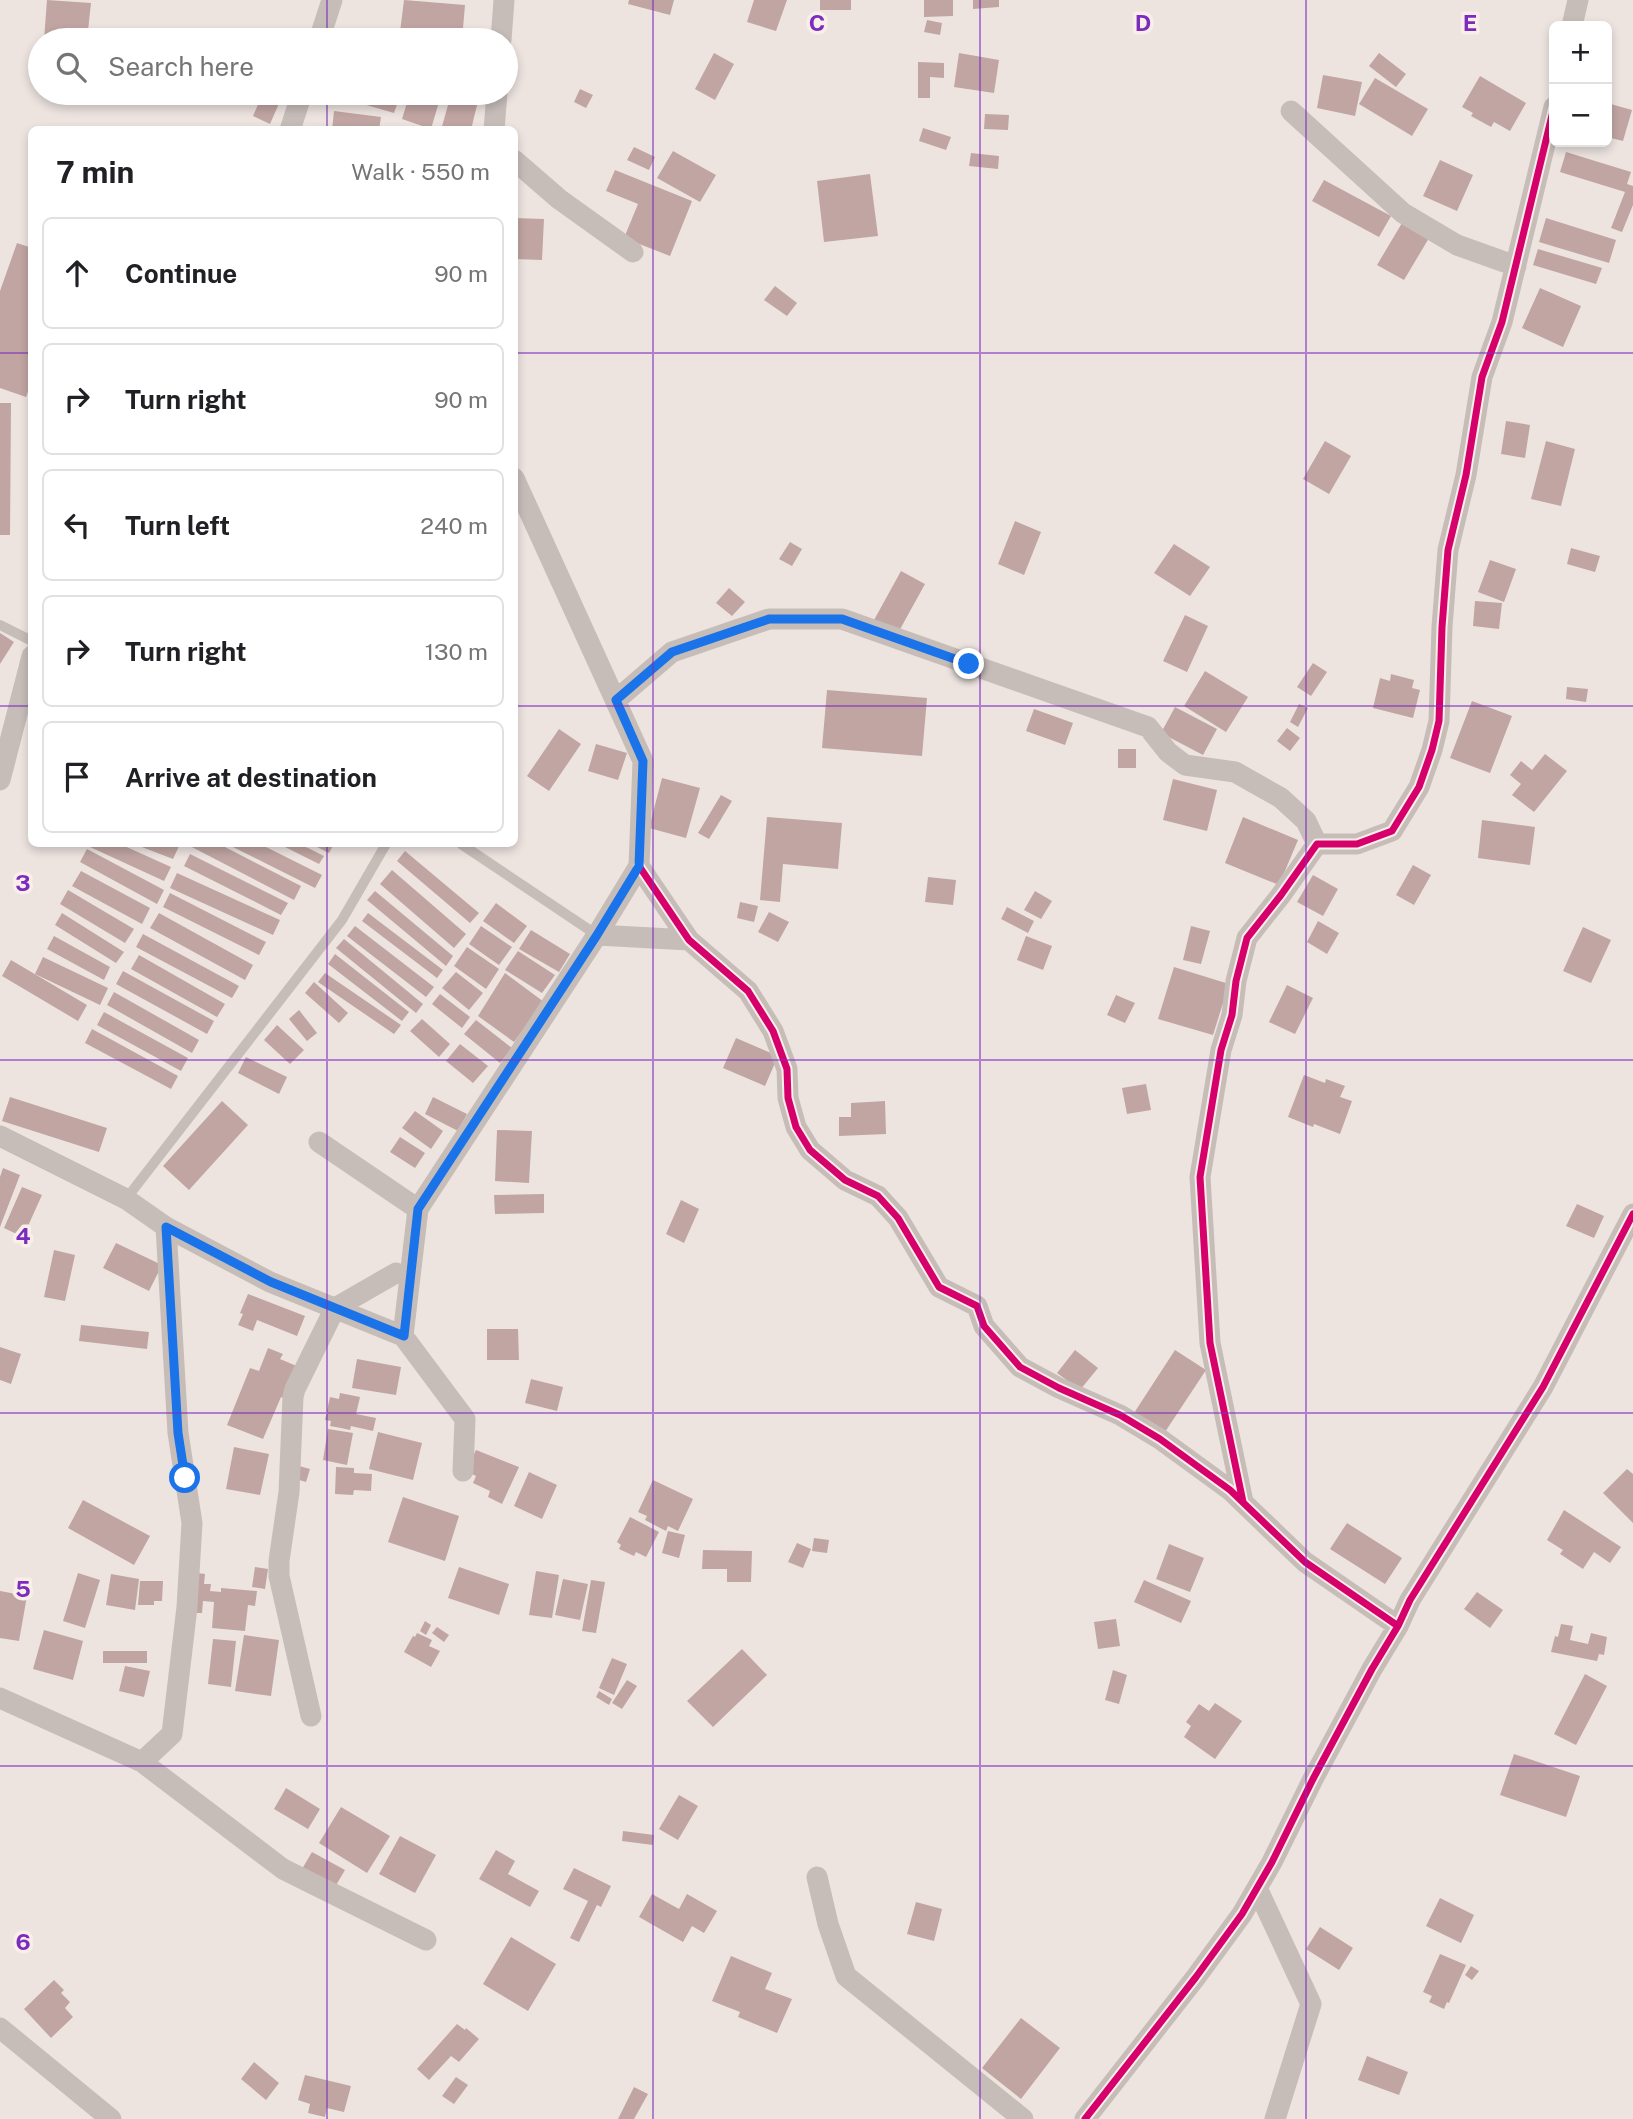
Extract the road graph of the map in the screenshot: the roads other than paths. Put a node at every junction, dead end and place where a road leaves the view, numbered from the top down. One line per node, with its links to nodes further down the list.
1 (332, 0): 5 (street)
2 (504, 0): 6 (street)
3 (1578, 0): 4 (street)
4 (1573, 21)
5 (323, 28)
6 (502, 28)
7 (298, 105): 10 (street)
8 (496, 105): 11 (street)
9 (1291, 110): 15 (street)
10 (291, 126)
11 (494, 126)
12 (1549, 128): 15 (street)
13 (518, 163): 14 (street)
14 (634, 252)
15 (1516, 267): 22 (street)
16 (518, 487): 20 (street)
17 (0, 625): 18 (lane)
18 (28, 639)
19 (28, 672): 21 (street)
20 (616, 700): 22 (street); 25 (street)
21 (0, 780)
22 (1317, 844): 38 (street)
23 (384, 847): 30 (lane)
24 (465, 847): 26 (lane)
25 (639, 866): 26 (street); 27 (street)
26 (597, 935): 27 (street); 31 (street)
27 (690, 940): 38 (street)
28 (0, 1136): 30 (street)
29 (319, 1142): 31 (street)
30 (126, 1199): 33 (street)
31 (418, 1209): 36 (street)
32 (1633, 1214): 39 (street)
33 (166, 1227): 35 (street); 42 (street)
34 (396, 1273): 35 (street)
35 (335, 1308): 36 (street); 41 (street)
36 (404, 1336): 37 (street)
37 (463, 1471)
38 (1243, 1502): 39 (street)
39 (1398, 1626): 44 (street)
40 (0, 1698): 42 (street)
41 (311, 1716)
42 (142, 1762): 45 (street)
43 (817, 1877): 48 (street)
44 (1257, 1888): 49 (street); 50 (street)
45 (426, 1940)
46 (0, 2028): 47 (street)
47 (111, 2119)
48 (1023, 2119)
49 (1086, 2119)
50 (1275, 2119)

